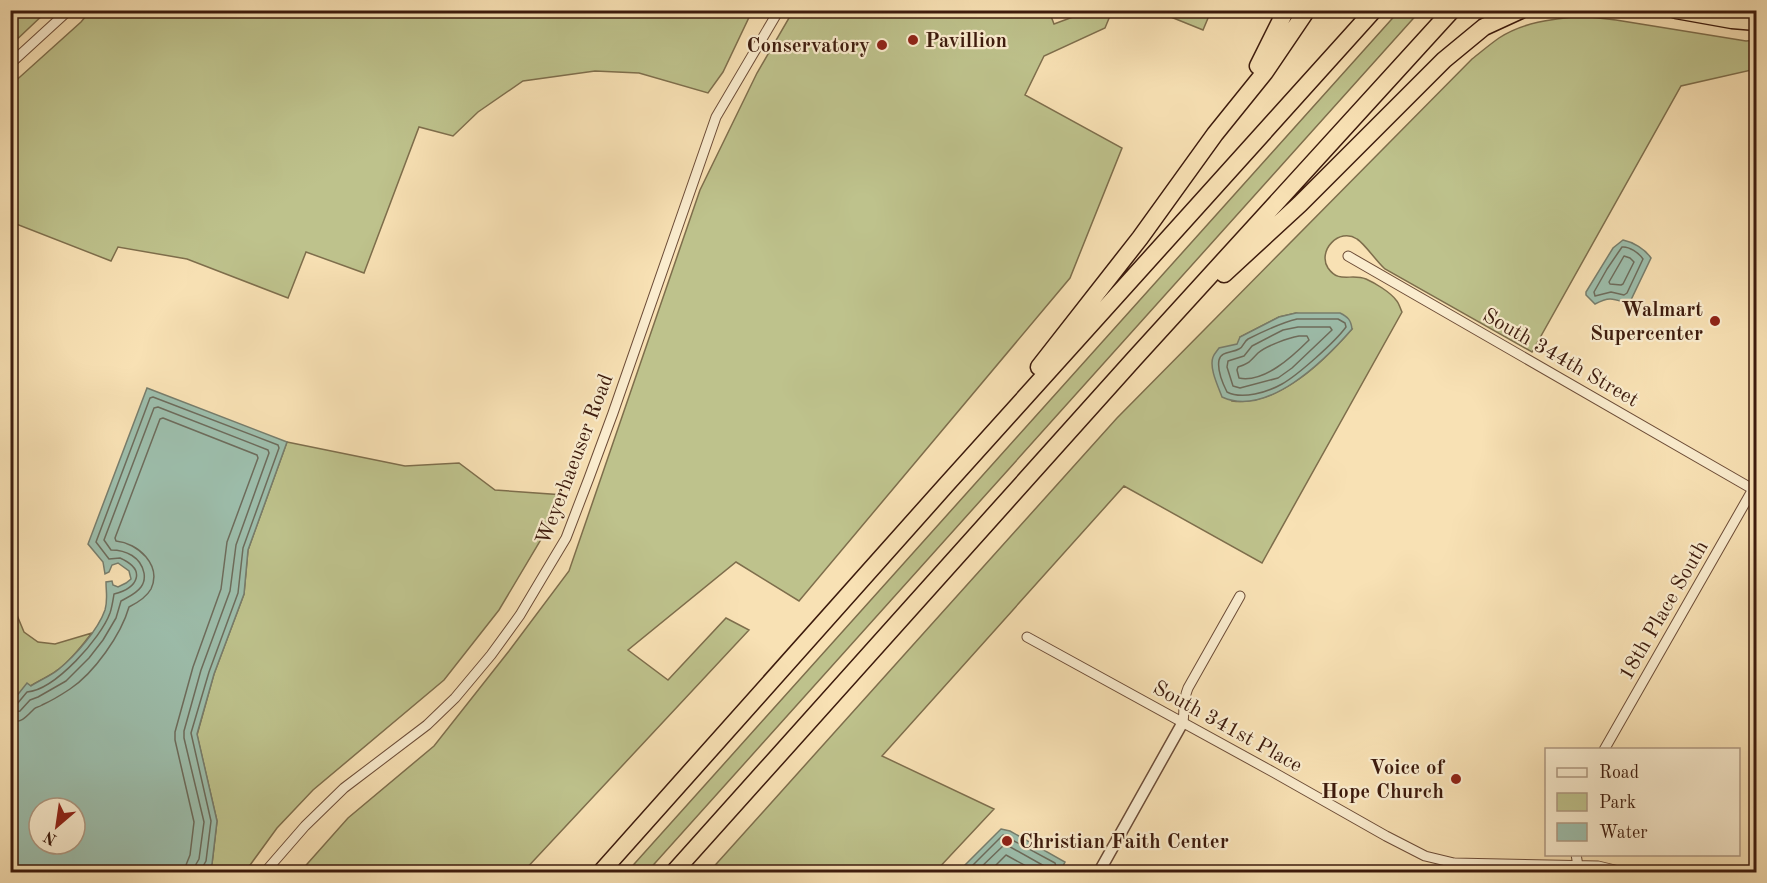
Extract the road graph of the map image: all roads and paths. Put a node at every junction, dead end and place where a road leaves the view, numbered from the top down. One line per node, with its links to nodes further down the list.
1 (69, 10): 10 (street)
2 (779, 10): 21 (street, Weyerhaeuser Road)
3 (1286, 10): 11 (highway)
4 (1307, 10): 11 (highway)
5 (1374, 10): 14 (highway)
6 (1452, 10): 13 (highway)
7 (1521, 10): 13 (highway)
8 (1676, 10): 9 (highway)
9 (1756, 22)
10 (10, 64)
11 (1215, 134): 14 (highway)
12 (1348, 256): 15 (street, South 344th Street)
13 (1134, 359): 23 (highway)
14 (946, 485): 22 (highway)
15 (1755, 490): 19 (street, 18th Place South)
16 (1240, 596): 18 (street)
17 (1028, 637): 18 (street, South 341st Place)
18 (1183, 722): 20 (street, South 341st Place); 24 (street)
19 (1605, 748)
20 (1578, 869): 25 (street, South 341st Place)
21 (265, 873)
22 (601, 873)
23 (674, 873)
24 (1099, 873)
25 (1623, 873)

